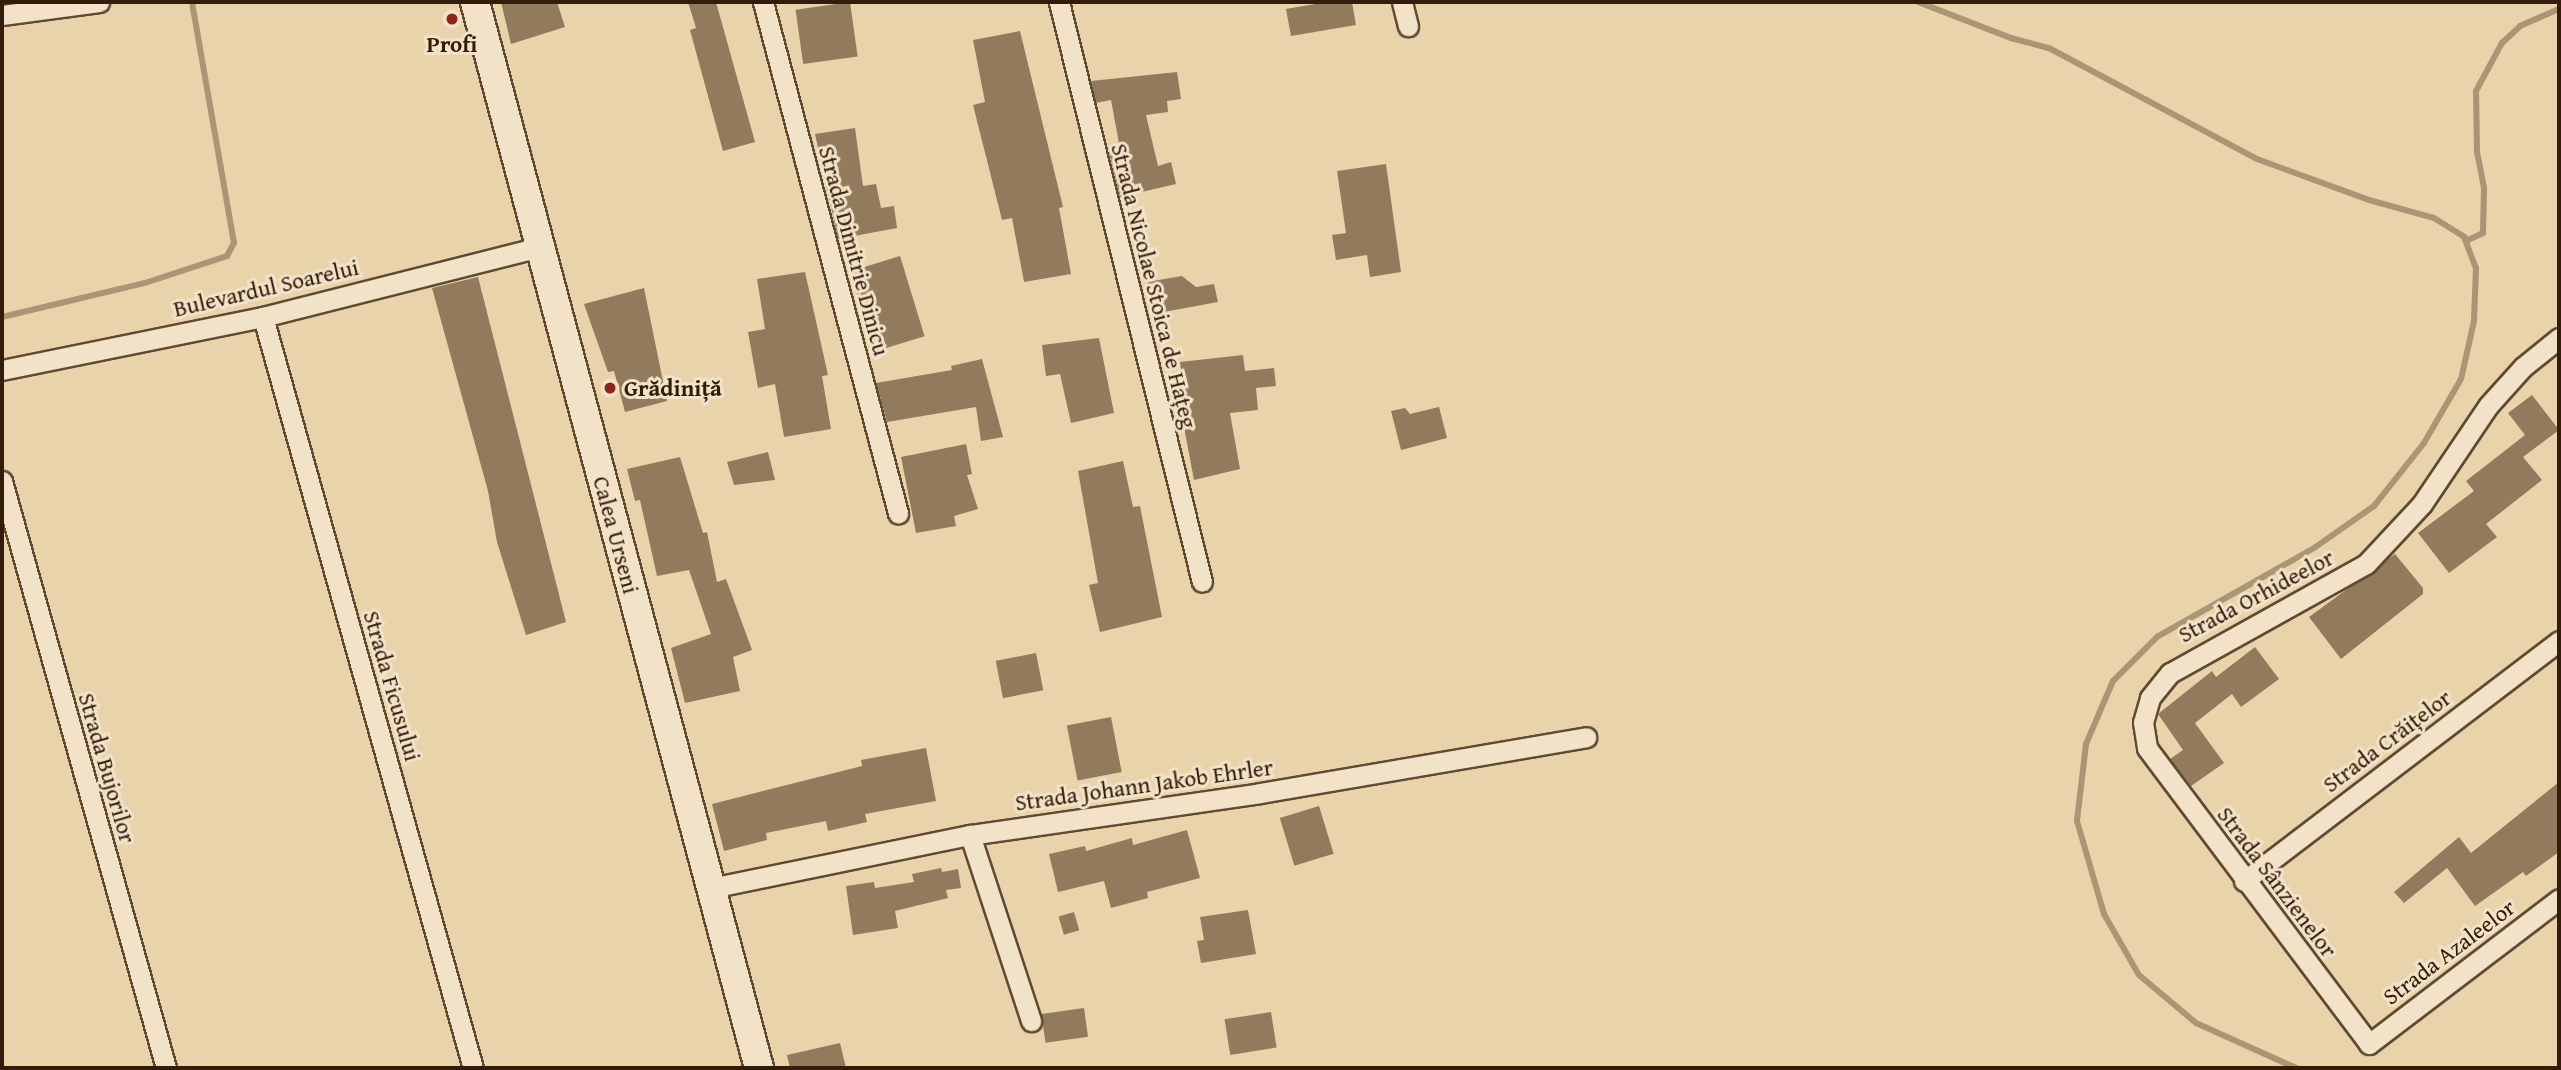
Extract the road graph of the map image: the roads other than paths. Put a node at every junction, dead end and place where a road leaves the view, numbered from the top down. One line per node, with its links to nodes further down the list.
1 (99, 2): 6 (street)
2 (475, 2): 9 (street, Calea Urseni)
3 (763, 2): 14 (street, Strada Dimitrie Dinicu)
4 (1059, 2): 15 (street, Strada Nicolae Stoica de Hațeg)
5 (1402, 2): 8 (street)
6 (59, 5): 7 (street)
7 (2, 15)
8 (1408, 26)
9 (539, 247): 10 (street, Bulevardul Soarelui); 21 (street, Calea Urseni)
10 (263, 317): 12 (street, Bulevardul Soarelui); 26 (street, Strada Ficusului)
11 (2559, 338): 18 (street, Strada Orhideelor)
12 (2, 370)
13 (2, 481): 25 (street, Strada Bujorilor)
14 (898, 513)
15 (1202, 582)
16 (2559, 641): 20 (street, Strada Crăițelor)
17 (1586, 737): 19 (street, Strada Johann Jakob Ehrler)
18 (2147, 748): 20 (street, Strada Sânzienelor)
19 (970, 835): 21 (street, Strada Johann Jakob Ehrler); 23 (street)
20 (2244, 881): 24 (street, Strada Sânzienelor)
21 (711, 888): 27 (street, Calea Urseni)
22 (2559, 899): 24 (street, Strada Azaleelor)
23 (1031, 1021)
24 (2369, 1044)
25 (166, 1068)
26 (473, 1068)
27 (759, 1068)

